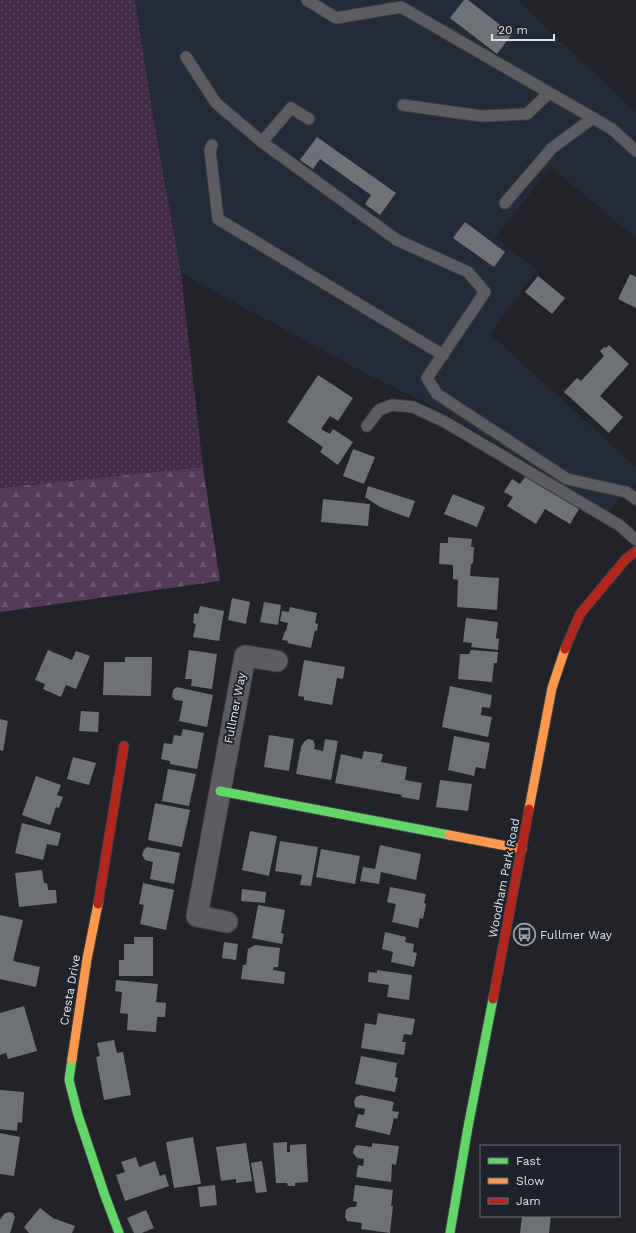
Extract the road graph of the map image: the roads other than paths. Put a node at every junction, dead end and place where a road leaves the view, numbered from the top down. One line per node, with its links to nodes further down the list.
1 (307, 0): 3 (lane)
2 (186, 57): 7 (lane)
3 (549, 93): 4 (lane); 5 (lane)
4 (403, 105)
5 (593, 118): 9 (lane); 10 (lane)
6 (309, 119): 7 (lane)
7 (262, 142): 11 (lane)
8 (212, 145): 11 (lane)
9 (636, 151)
10 (505, 203)
11 (443, 355): 13 (lane)
12 (368, 426): 14 (lane)
13 (636, 500)
14 (636, 540)
15 (636, 551): 19 (street, Woodham Park Road)
16 (277, 661): 18 (street, Fullmer Way)
17 (124, 746): 21 (street, Cresta Drive)
18 (220, 791): 19 (street); 20 (street, Fullmer Way)
19 (522, 849): 22 (street, Woodham Park Road)
20 (226, 922)
21 (119, 1233)
22 (450, 1233)

